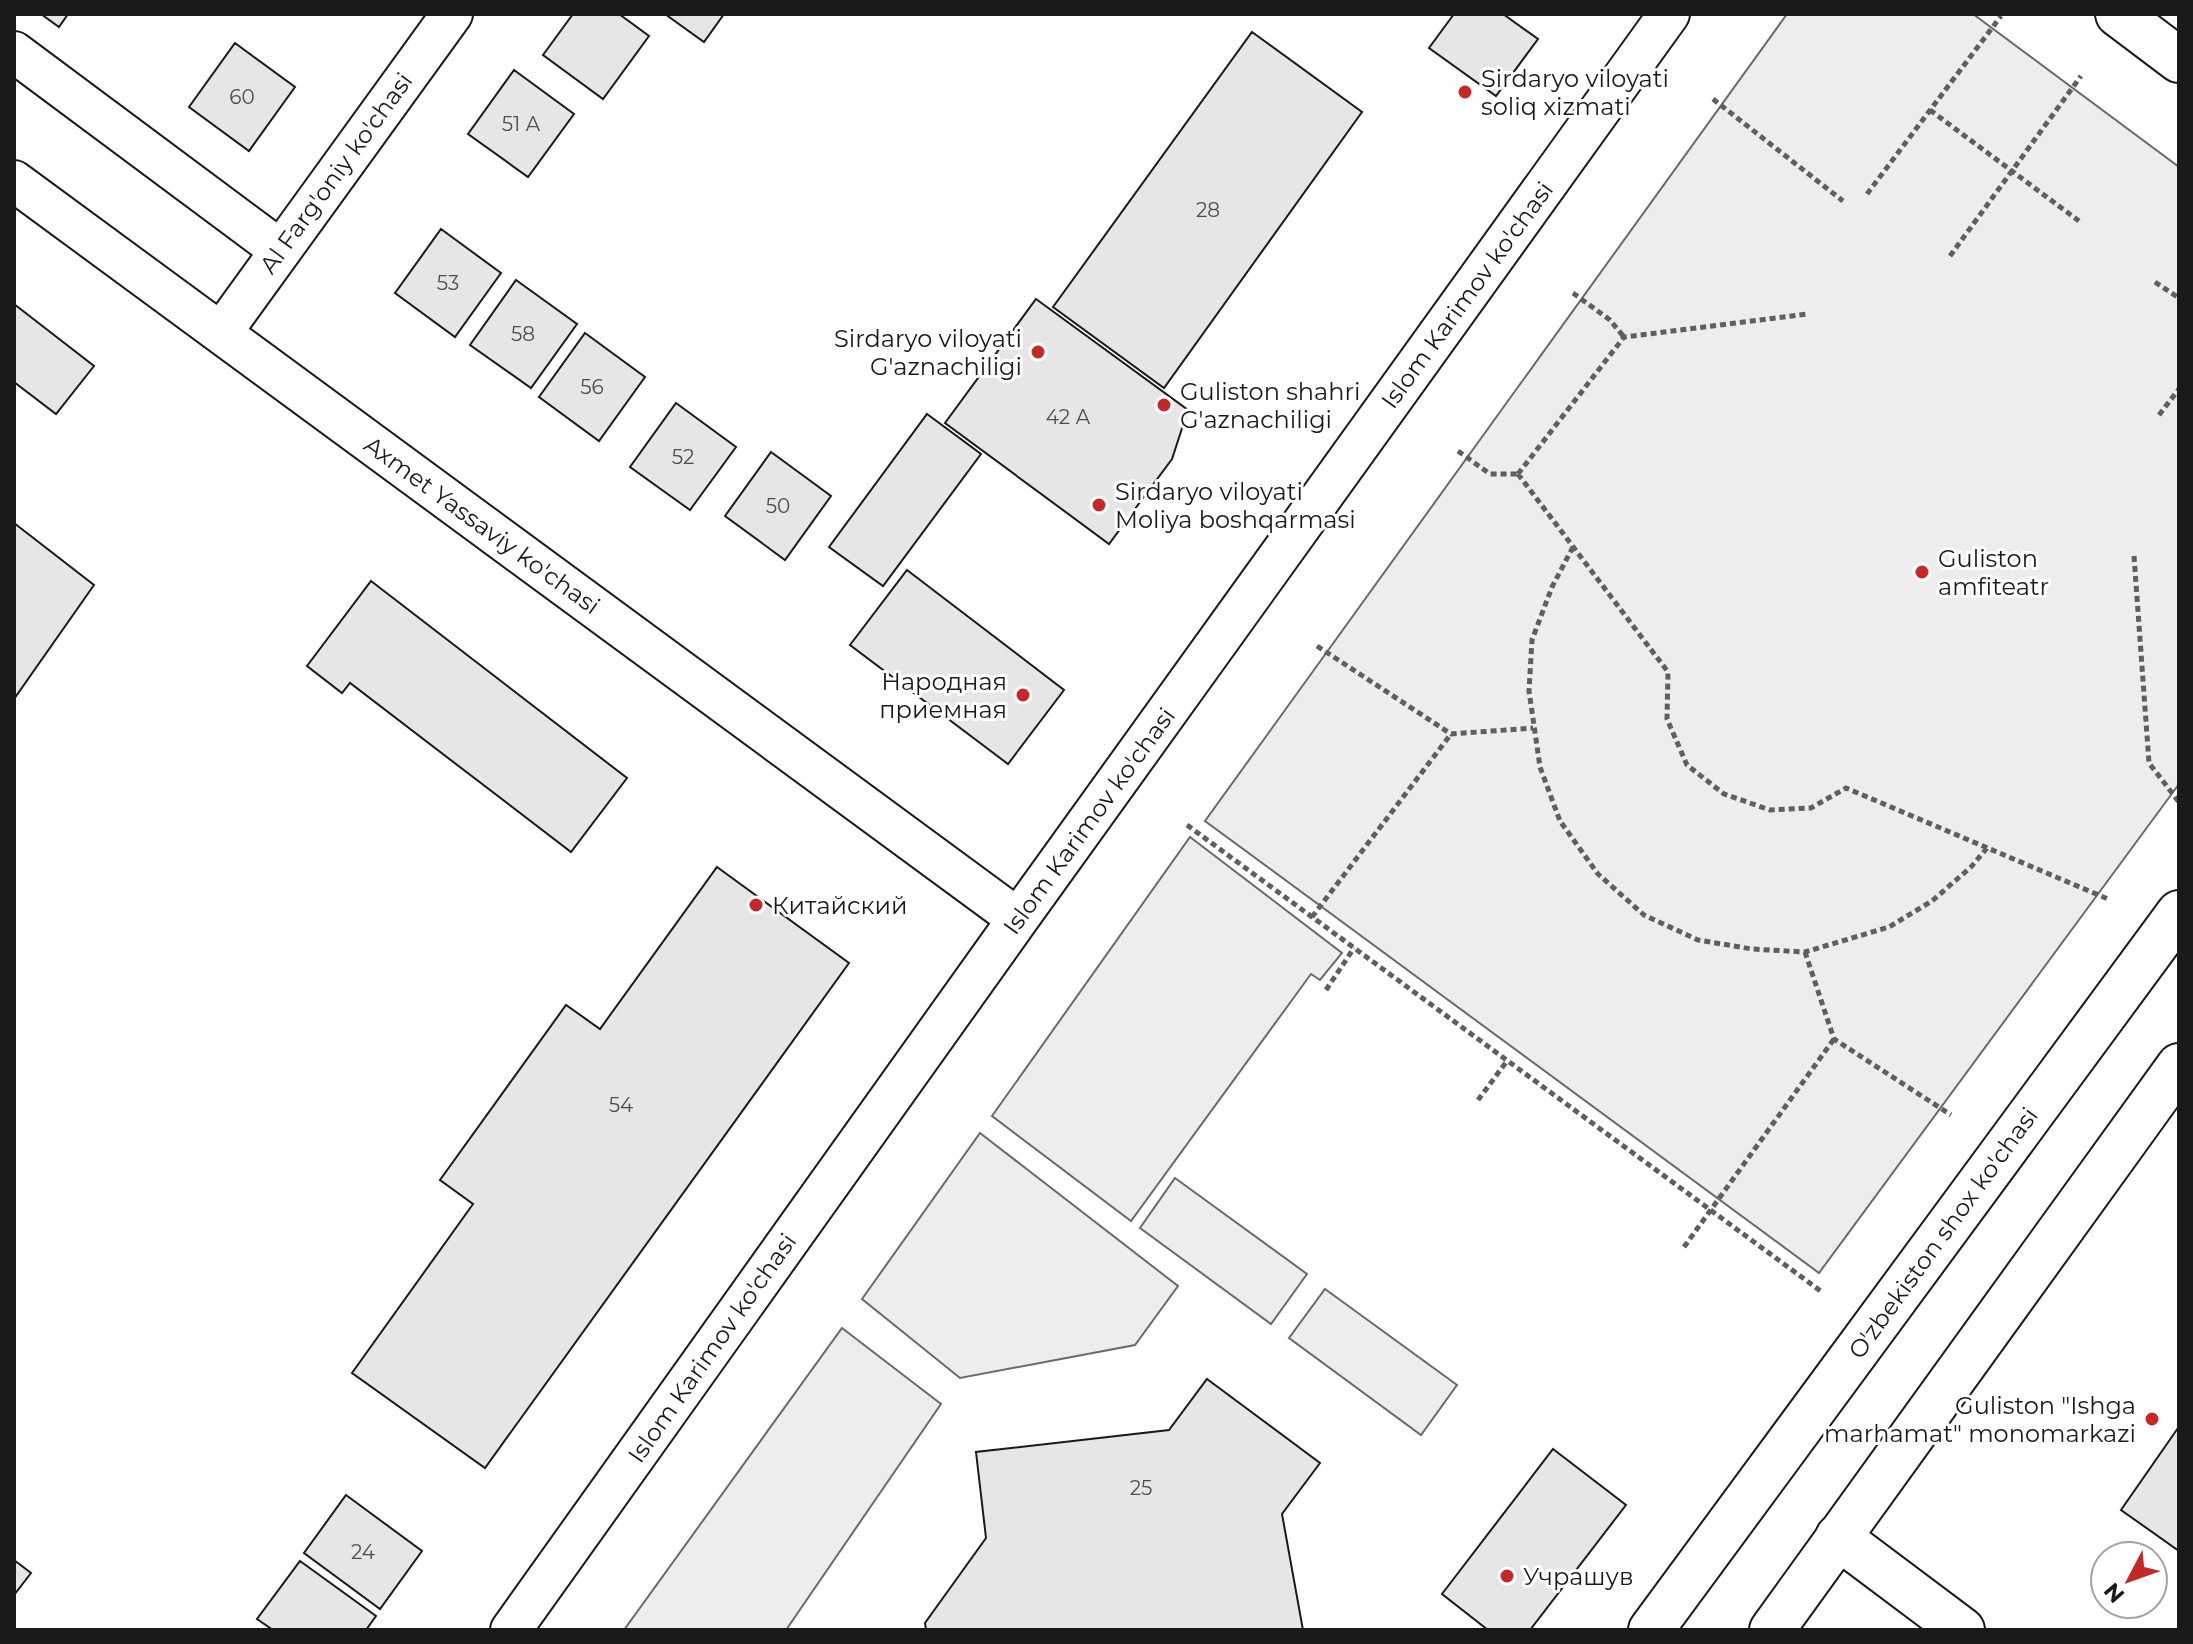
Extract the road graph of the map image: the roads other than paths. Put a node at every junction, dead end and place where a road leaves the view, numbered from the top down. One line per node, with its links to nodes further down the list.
1 (452, 14): 7 (street, Al Farg'oniy ko'chasi)
2 (1669, 14): 10 (street, Islom Karimov ko'chasi)
3 (2118, 14): 5 (main road)
4 (14, 52): 7 (street)
5 (2179, 60)
6 (14, 181): 8 (street, Axmet Yassaviy ko'chasi)
7 (280, 250): 8 (street, Al Farg'oniy ko'chasi)
8 (221, 333): 10 (street, Axmet Yassaviy ko'chasi)
9 (2179, 913): 14 (main road, O'zbekiston shox ko'chasi)
10 (1018, 919): 13 (street, Islom Karimov ko'chasi)
11 (2179, 1066): 12 (main road)
12 (1838, 1537): 15 (main road); 16 (main road)
13 (511, 1630)
14 (1651, 1630)
15 (1772, 1630)
16 (1962, 1630)

